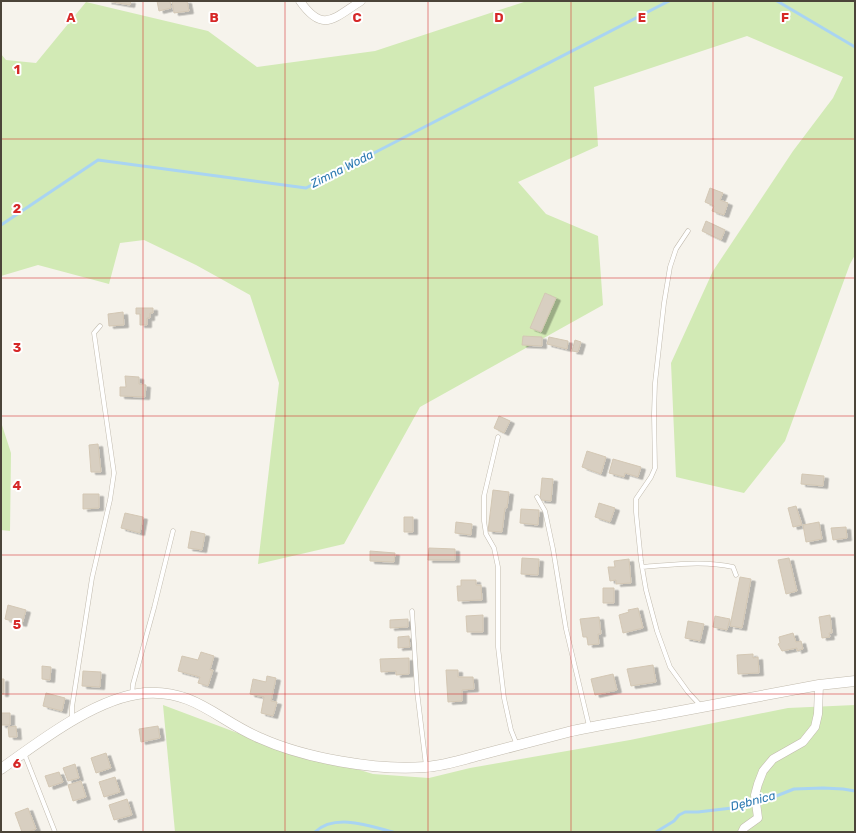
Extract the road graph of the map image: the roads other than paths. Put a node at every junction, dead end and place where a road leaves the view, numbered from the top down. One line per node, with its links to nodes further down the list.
1 (300, 1): 2 (street)
2 (361, 1)
3 (688, 231): 8 (lane)
4 (100, 326): 15 (lane)
5 (498, 437): 17 (lane)
6 (537, 497): 16 (lane)
7 (173, 531): 13 (lane)
8 (642, 567): 9 (lane); 14 (lane)
9 (736, 575)
10 (412, 611): 19 (lane)
11 (855, 681): 12 (street)
12 (819, 685): 14 (street); 22 (street)
13 (132, 695): 15 (street); 19 (street)
14 (702, 708): 16 (street)
15 (72, 720): 18 (street)
16 (589, 728): 17 (street)
17 (518, 746): 19 (street)
18 (24, 752): 20 (street); 21 (lane)
19 (426, 767)
20 (1, 769)
21 (55, 832)
22 (742, 832)

